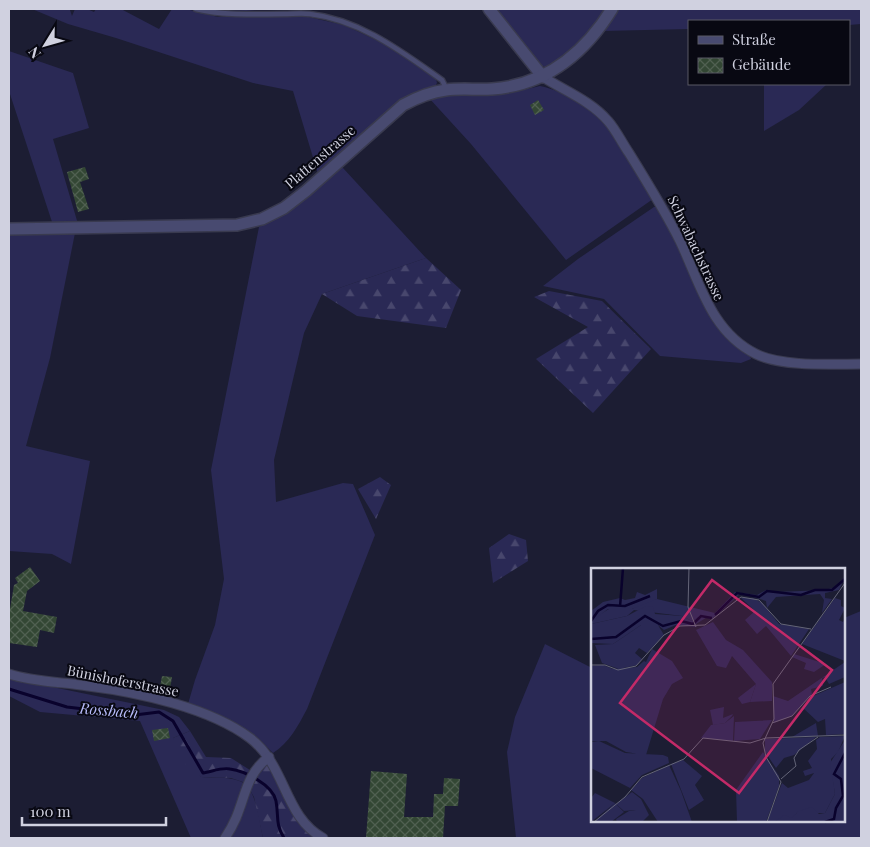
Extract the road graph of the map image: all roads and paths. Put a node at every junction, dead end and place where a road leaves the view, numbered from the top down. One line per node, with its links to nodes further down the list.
1 (196, 9): 5 (lane)
2 (489, 9): 4 (street)
3 (612, 9): 4 (street, Plattenstrasse)
4 (543, 77): 5 (street, Plattenstrasse); 7 (street, Schwabachstrasse)
5 (446, 90): 6 (street, Plattenstrasse)
6 (9, 230)
7 (861, 364)
8 (9, 674): 9 (street, Bünishoferstrasse)
9 (269, 757): 10 (street); 11 (street, Bünishoferstrasse)
10 (225, 838)
11 (323, 838)

